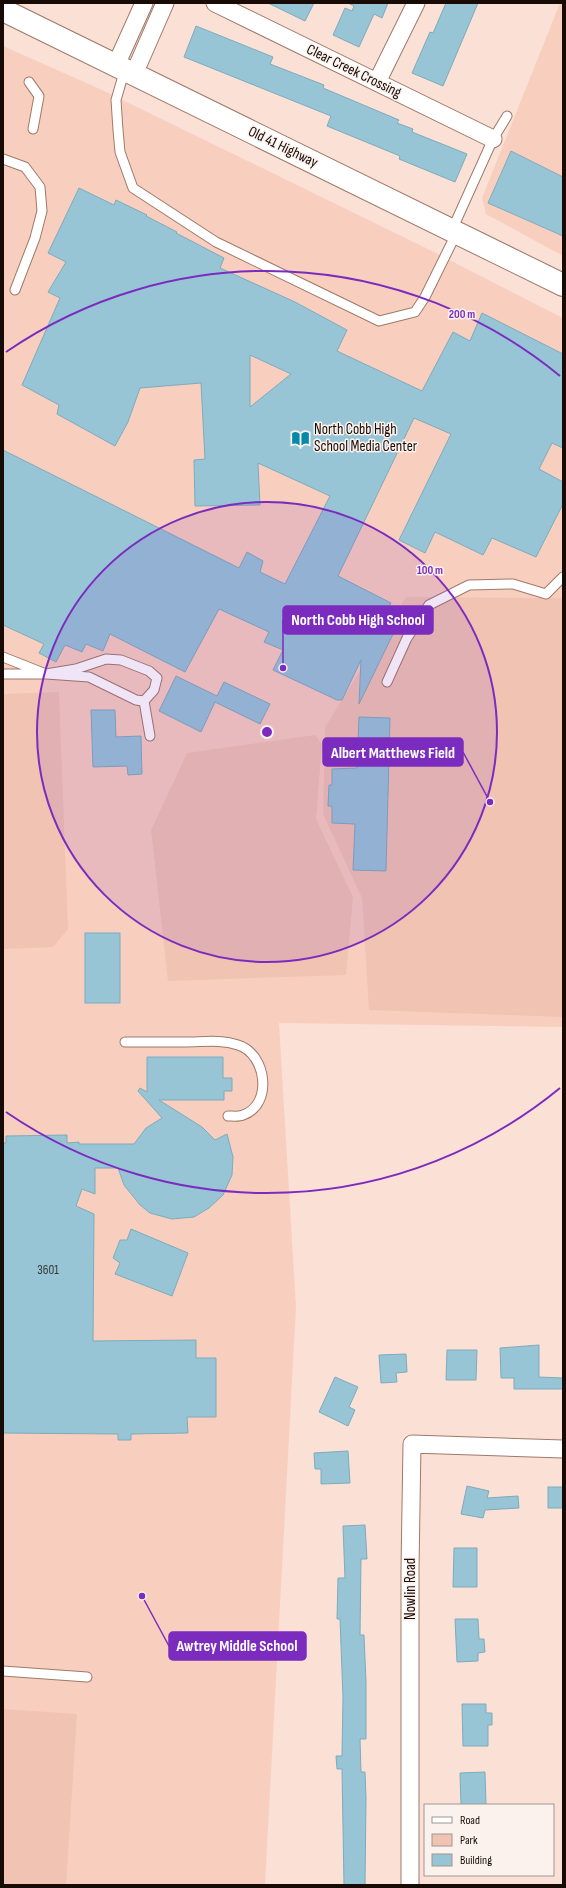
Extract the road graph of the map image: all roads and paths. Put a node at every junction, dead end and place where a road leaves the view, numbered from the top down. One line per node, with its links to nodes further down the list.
1 (144, 3): 6 (street)
2 (165, 3): 6 (street)
3 (215, 3): 8 (street, Clear Creek Crossing)
4 (416, 3): 8 (street)
5 (3, 10): 6 (main road, Old 41 Highway)
6 (125, 69): 13 (main road, Old 41 Highway); 13 (lane)
7 (29, 82): 10 (lane)
8 (377, 82): 11 (street, Clear Creek Crossing)
9 (507, 116): 11 (lane)
10 (33, 129)
11 (493, 139): 13 (lane)
12 (3, 159): 15 (lane)
13 (454, 231): 14 (main road, Old 41 Highway)
14 (563, 285)
15 (16, 290)
16 (563, 577): 20 (lane)
17 (3, 657): 19 (lane)
18 (3, 674): 19 (lane)
19 (46, 674): 21 (lane); 21 (lane)
20 (387, 682)
21 (144, 701): 22 (lane)
22 (150, 736)
23 (124, 1042): 24 (lane)
24 (228, 1116)
25 (563, 1449): 28 (street, Nowlin Road)
26 (3, 1671): 27 (lane)
27 (87, 1677)
28 (410, 1885)

